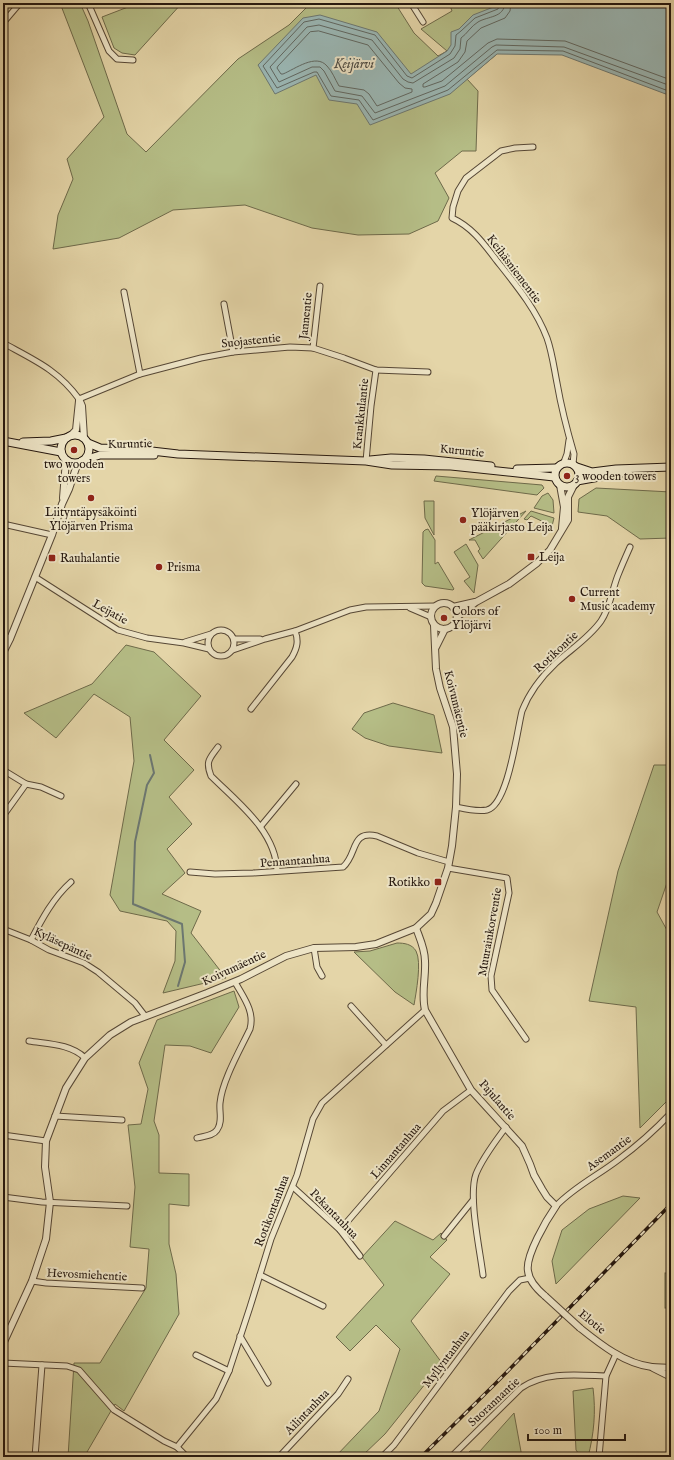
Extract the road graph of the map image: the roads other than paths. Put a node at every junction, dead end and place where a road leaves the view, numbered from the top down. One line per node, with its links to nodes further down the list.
1 (20, 3): 5 (street)
2 (88, 3): 6 (street)
3 (411, 3): 4 (street)
4 (423, 22)
5 (3, 23)
6 (133, 60)
7 (533, 147): 18 (street, Keihäsniementie)
8 (320, 286): 12 (street, Jannentie)
9 (124, 292): 16 (street)
10 (224, 304): 13 (street)
11 (3, 343): 17 (street)
12 (313, 348): 13 (street, Suojastentie); 14 (street, Suojastentie)
13 (234, 352): 16 (street, Suojastentie)
14 (376, 370): 15 (street, Suojastentie); 27 (street, Krankkulantie)
15 (428, 372)
16 (140, 374): 17 (street, Suojastentie)
17 (79, 399): 19 (street); 20 (street)
18 (569, 436): 28 (street, Keihäsniementie); 29 (street, Keihäsniementie)
19 (68, 437): 20 (main road); 22 (main road); 23 (main road)
20 (86, 440): 24 (main road, Kuruntie); 26 (main road)
21 (3, 441): 22 (main road)
22 (15, 443): 23 (main road)
23 (62, 452): 25 (main road)
24 (178, 454): 26 (main road, Kuruntie); 27 (main road, Kuruntie)
25 (66, 460): 26 (main road); 36 (street)
26 (83, 460): 36 (street)
27 (366, 461): 31 (main road, Kuruntie); 33 (main road, Kuruntie)
28 (564, 462): 29 (main road); 31 (main road)
29 (575, 466): 32 (main road); 34 (main road)
30 (671, 467): 32 (main road)
31 (556, 468): 33 (main road)
32 (641, 469): 34 (main road)
33 (554, 477): 35 (main road)
34 (575, 483): 35 (main road); 38 (street)
35 (560, 485): 38 (street)
36 (62, 504): 39 (street)
37 (3, 524): 39 (street)
38 (560, 534): 42 (street)
39 (52, 535): 41 (street)
40 (630, 547): 67 (street, Rotikontie)
41 (35, 577): 53 (street); 56 (street, Leijatie)
42 (476, 602): 45 (street); 47 (street)
43 (407, 606): 44 (street, Leijatie); 46 (street, Leijatie); 50 (street, Leijatie)
44 (436, 606): 45 (street); 46 (street)
45 (453, 607): 47 (street)
46 (431, 617): 48 (street)
47 (457, 617): 49 (street)
48 (434, 625): 49 (street); 58 (street, Koivumäentie)
49 (444, 629): 58 (street, Koivumäentie)
50 (295, 631): 55 (street, Leijatie); 61 (street)
51 (211, 634): 54 (street, Leijatie); 56 (street, Leijatie); 57 (street)
52 (3, 635): 53 (street)
53 (10, 639): 60 (street)
54 (234, 639): 55 (street, Leijatie); 59 (street)
55 (264, 639): 59 (street, Leijatie)
56 (184, 643): 57 (street, Leijatie)
57 (209, 648): 59 (street, Leijatie)
58 (436, 648): 67 (street, Koivumäentie)
59 (233, 650)
60 (3, 653)
61 (251, 709)
62 (218, 747): 69 (street)
63 (3, 770): 64 (street)
64 (26, 784): 66 (street); 68 (street)
65 (296, 784): 69 (street)
66 (60, 796)
67 (456, 807): 70 (street, Koivumäentie)
68 (3, 816)
69 (261, 826): 71 (street)
70 (448, 865): 71 (street, Pennantanhua); 74 (street, Koivumäentie); 83 (street, Muurainkorventie)
71 (278, 871): 72 (street, Pennantanhua)
72 (190, 872)
73 (71, 882): 76 (street)
74 (416, 928): 77 (street, Koivumäentie); 81 (street, Pajulantie)
75 (3, 929): 76 (street, Kyläsepäntie)
76 (31, 940): 82 (street, Kyläsepäntie)
77 (314, 948): 78 (street); 79 (street, Koivumäentie)
78 (322, 976)
79 (235, 982): 82 (street, Koivumäentie); 93 (street)
80 (351, 1006): 85 (street)
81 (425, 1010): 85 (street, Rotikontanhua); 87 (street, Pajulantie)
82 (145, 1016): 86 (street, Koivumäentie)
83 (526, 1040)
84 (29, 1041): 86 (street)
85 (386, 1045): 95 (street, Rotikontanhua)
86 (85, 1058): 89 (street, Koivumäentie)
87 (471, 1090): 91 (street, Pajulantie); 101 (street, Linnantanhua)
88 (671, 1113): 100 (street, Asemantie)
89 (55, 1116): 90 (street); 94 (street, Koivumäentie)
90 (122, 1120)
91 (506, 1128): 97 (street); 100 (street, Pajulantie)
92 (3, 1135): 94 (street)
93 (197, 1138)
94 (46, 1141): 98 (street, Koivumäentie)
95 (293, 1187): 101 (street, Pekantanhua); 104 (street, Rotikontanhua)
96 (3, 1197): 98 (street)
97 (473, 1200): 102 (street); 105 (street)
98 (50, 1202): 99 (street); 107 (street, Koivumäentie)
99 (127, 1206)
100 (556, 1206): 106 (street)
101 (340, 1230): 103 (street, Pekantanhua)
102 (444, 1236)
103 (360, 1256)
104 (260, 1275): 109 (street); 110 (street, Rotikontanhua)
105 (483, 1275)
106 (530, 1278): 112 (street, Elotie, bridge); 127 (street, Myllyntanhua)
107 (32, 1281): 108 (street, Hevosmiehentie); 111 (street, Koivumäentie)
108 (142, 1288)
109 (323, 1306)
110 (240, 1336): 118 (street, Rotikontanhua); 122 (street)
111 (3, 1344)
112 (616, 1354): 116 (street, Elotie); 119 (street)
113 (196, 1355): 118 (street)
114 (3, 1363): 115 (street)
115 (42, 1365): 123 (street); 124 (street)
116 (652, 1367): 117 (street, Elotie); 120 (street, Elotie)
117 (671, 1368)
118 (229, 1371): 123 (street, Rotikontanhua)
119 (606, 1376): 128 (street, Suorannantie); 129 (street)
120 (671, 1378)
121 (348, 1379): 126 (street, Ailintanhua)
122 (268, 1383)
123 (177, 1447): 125 (street)
124 (35, 1457)
125 (187, 1457)
126 (279, 1457)
127 (382, 1457)
128 (451, 1457)
129 (599, 1457)

